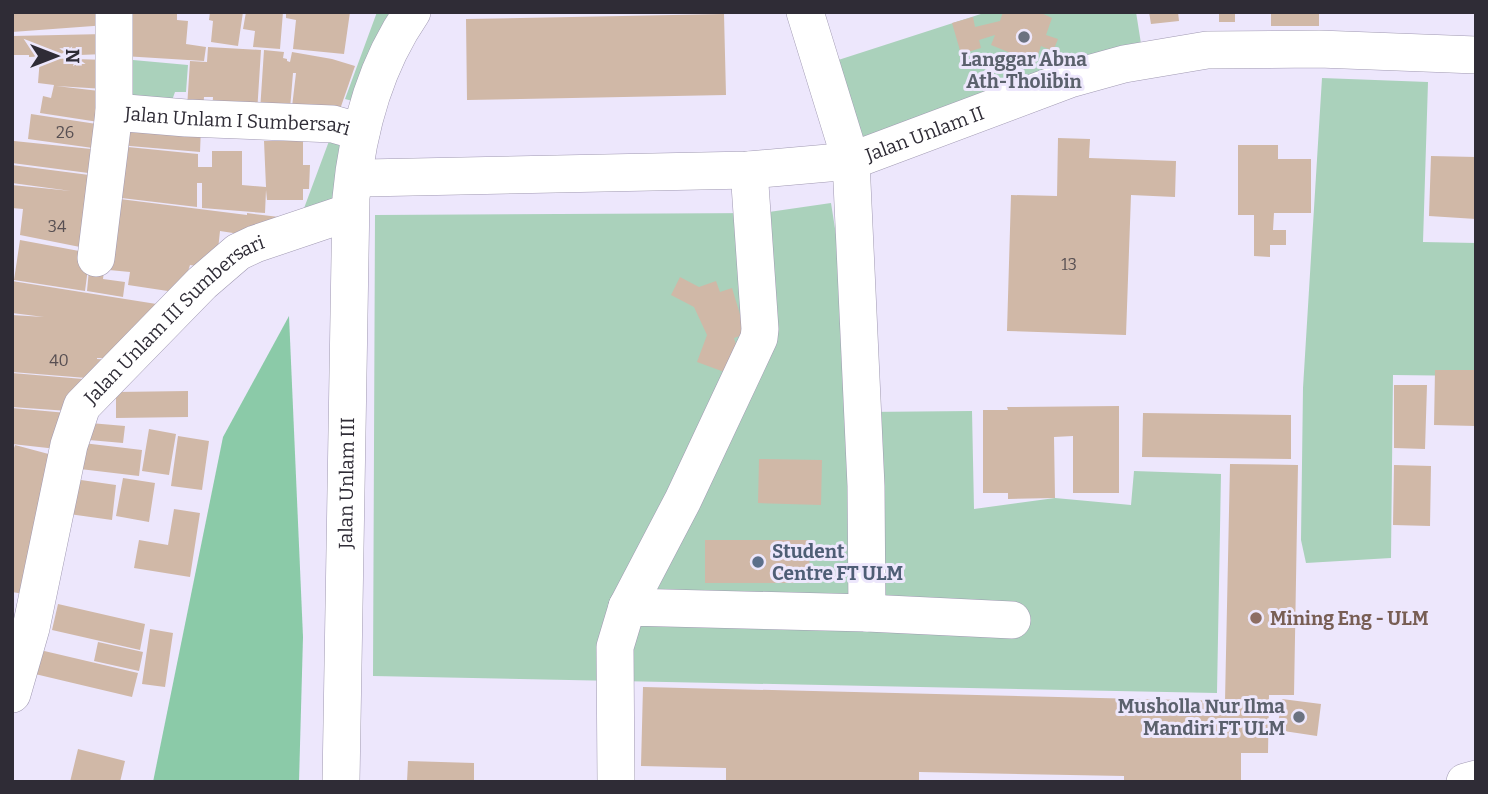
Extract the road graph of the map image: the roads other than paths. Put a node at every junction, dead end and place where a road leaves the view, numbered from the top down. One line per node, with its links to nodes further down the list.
1 (114, 12): 5 (street, Jalan Unlam I Sumbersari)
2 (412, 12): 6 (street, Jalan Unlam III)
3 (805, 12): 7 (street)
4 (1476, 55): 7 (street, Jalan Unlam II)
5 (114, 112): 6 (street, Jalan Unlam I Sumbersari); 10 (street, Jalan Unlam I Sumbersari)
6 (360, 132): 9 (street, Jalan Unlam III)
7 (851, 161): 8 (street, Jalan Unlam II); 12 (street)
8 (749, 170): 9 (street, Jalan Unlam II); 11 (street)
9 (356, 191): 14 (street, Jalan Unlam III Sumbersari); 16 (street, Jalan Unlam III)
10 (96, 258)
11 (627, 607): 12 (street); 17 (street)
12 (867, 613): 13 (street)
13 (1012, 620)
14 (12, 694)
15 (1476, 779): 18 (street)
16 (341, 782)
17 (616, 782)
18 (1465, 782)

